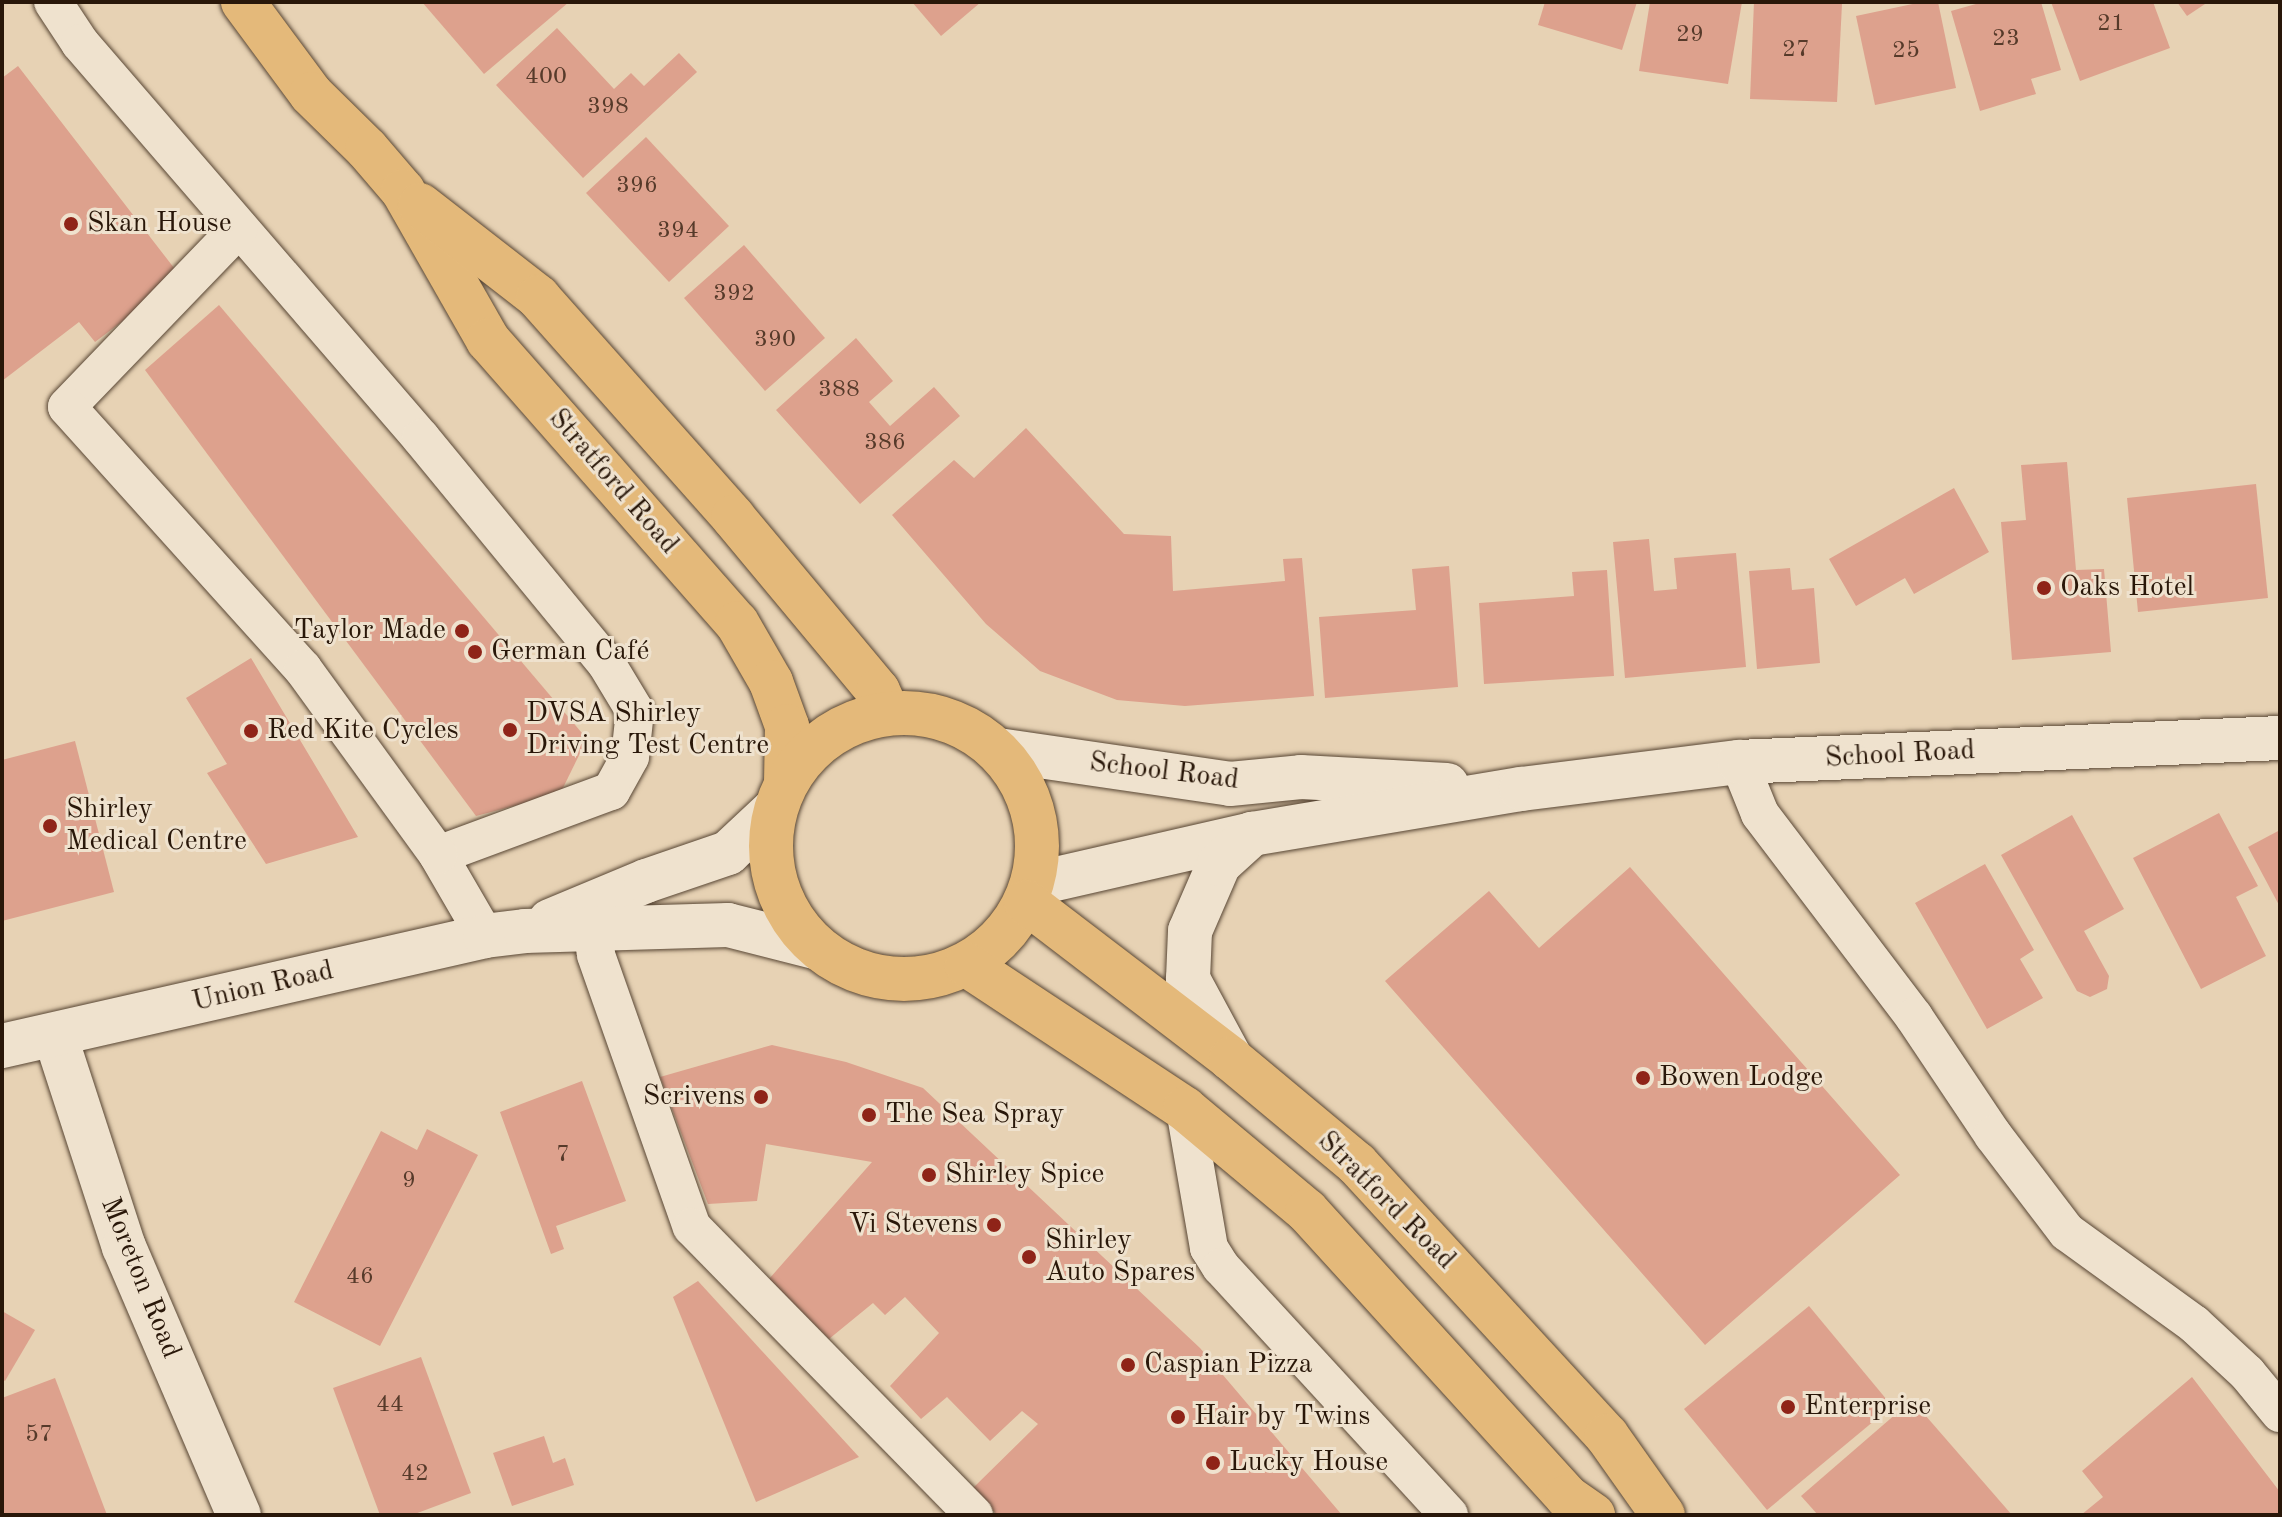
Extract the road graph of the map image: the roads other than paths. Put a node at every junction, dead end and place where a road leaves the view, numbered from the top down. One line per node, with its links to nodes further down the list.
1 (53, 2): 4 (lane)
2 (243, 2): 3 (highway, Stratford Road)
3 (403, 191): 5 (highway, Stratford Road); 10 (highway, Stratford Road)
4 (239, 228): 12 (lane); 12 (lane)
5 (888, 713): 7 (highway); 10 (highway)
6 (2280, 738): 8 (street, School Road)
7 (998, 750): 9 (street, School Road); 13 (highway)
8 (1739, 762): 9 (street, School Road); 22 (lane)
9 (1521, 789): 11 (street, School Road)
10 (780, 796): 15 (street, Union Road); 16 (highway)
11 (1252, 834): 13 (street, School Road); 20 (street)
12 (438, 855): 15 (lane)
13 (1030, 893): 17 (highway); 20 (highway, Stratford Road)
14 (592, 929): 15 (street, Union Road); 16 (street, Union Road); 24 (lane)
15 (505, 934): 18 (street, Union Road)
16 (815, 947): 17 (highway)
17 (967, 965): 21 (highway)
18 (55, 1035): 19 (street, Union Road); 23 (street, Moreton Road)
19 (2, 1046)
20 (1231, 1059): 27 (highway, Stratford Road)
21 (1185, 1109): 25 (lane); 26 (highway)
22 (2280, 1413)
23 (239, 1515)
24 (974, 1515)
25 (1449, 1515)
26 (1593, 1515)
27 (1663, 1515)

